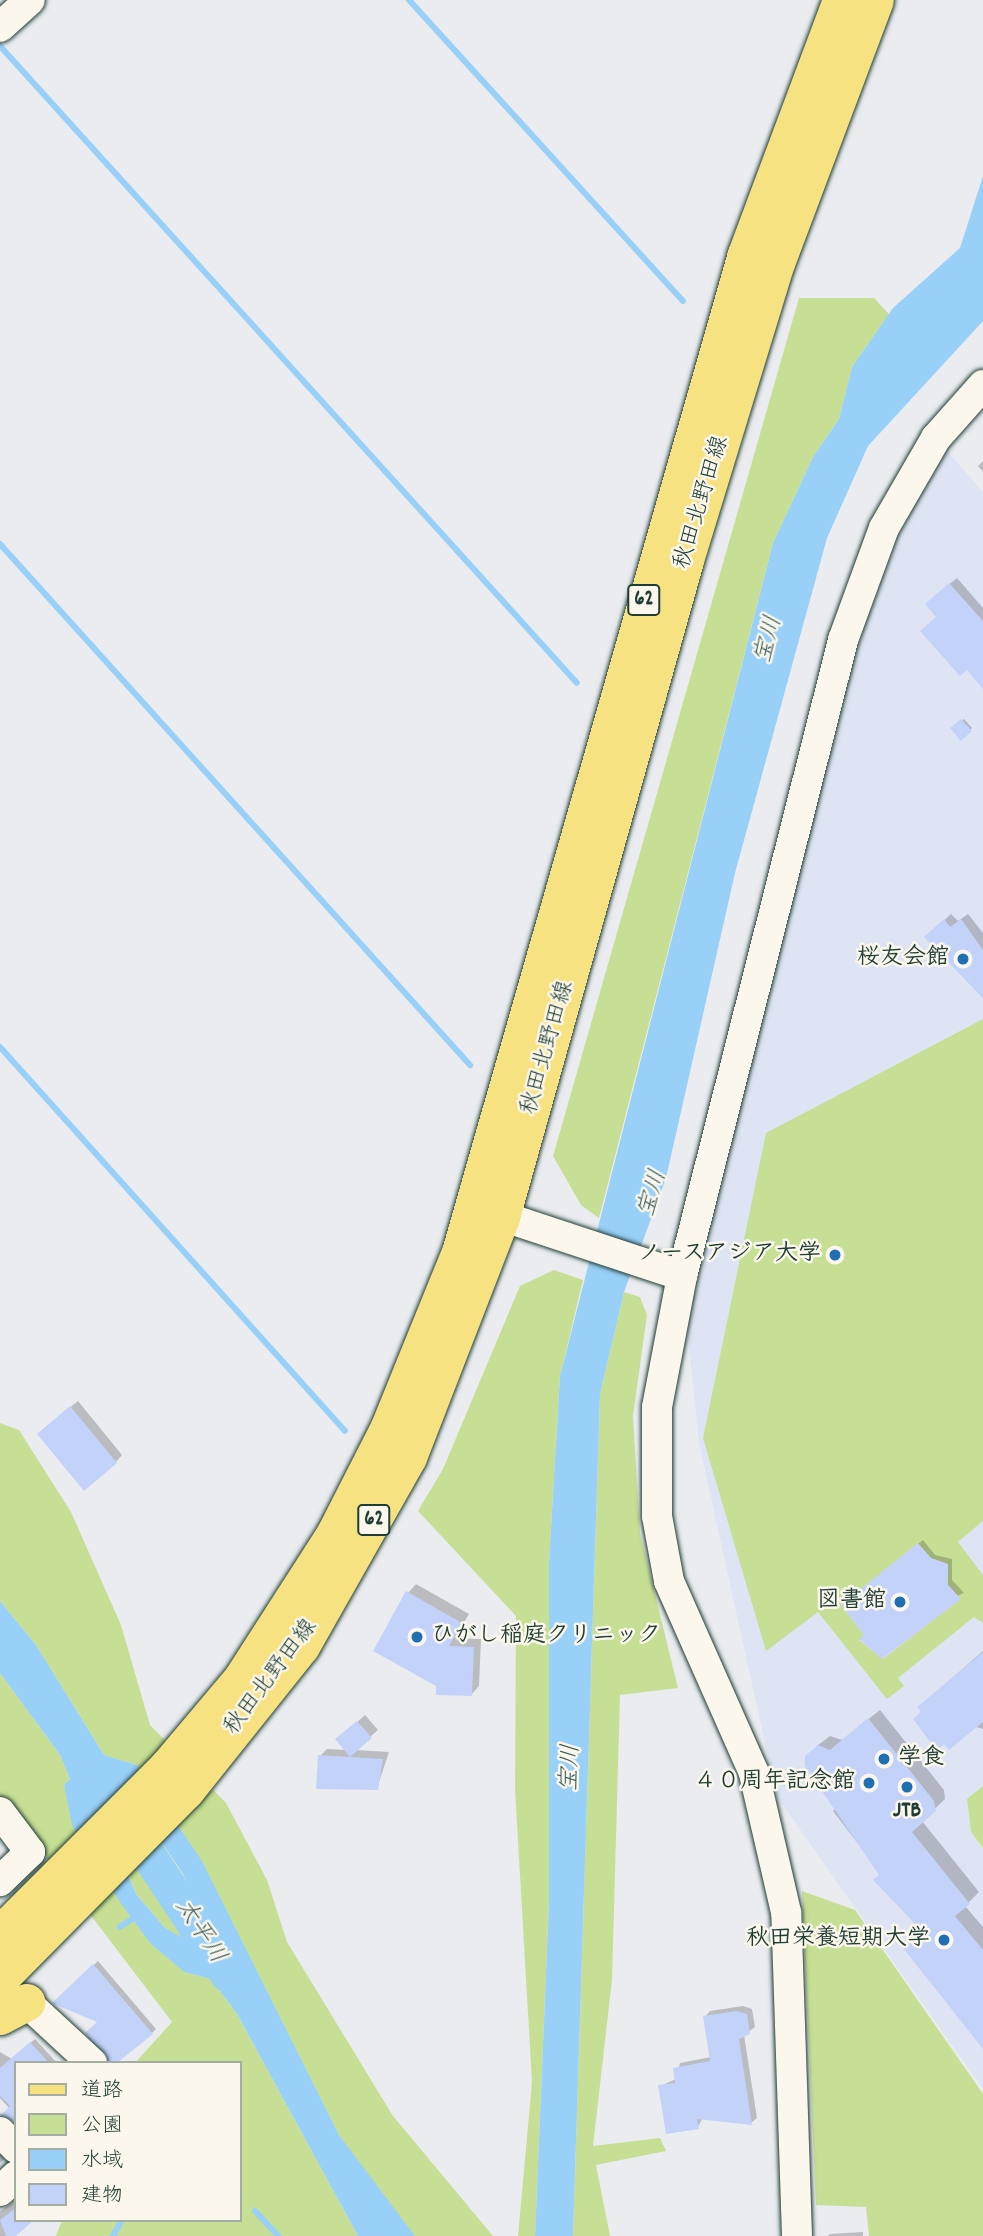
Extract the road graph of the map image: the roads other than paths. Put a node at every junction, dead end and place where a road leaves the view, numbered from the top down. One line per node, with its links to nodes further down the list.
1 (30, 0): 4 (street)
2 (841, 0): 6 (main road, 秋田北野田線 / 62)
3 (875, 0): 6 (main road, 秋田北野田線 / 62)
4 (0, 27)
5 (983, 385): 7 (street)
6 (488, 1212): 7 (street); 9 (main road, 秋田北野田線 / 62)
7 (682, 1276): 19 (street)
8 (0, 1812): 10 (street)
9 (82, 1876): 11 (main road, 秋田北野田線 / 62); 12 (main road, 秋田北野田線 / 62)
10 (0, 1881)
11 (0, 1934)
12 (0, 1978)
13 (13, 2009): 14 (street)
14 (89, 2061)
15 (0, 2132): 16 (street)
16 (14, 2146)
17 (14, 2178): 18 (street)
18 (0, 2191)
19 (797, 2236)

